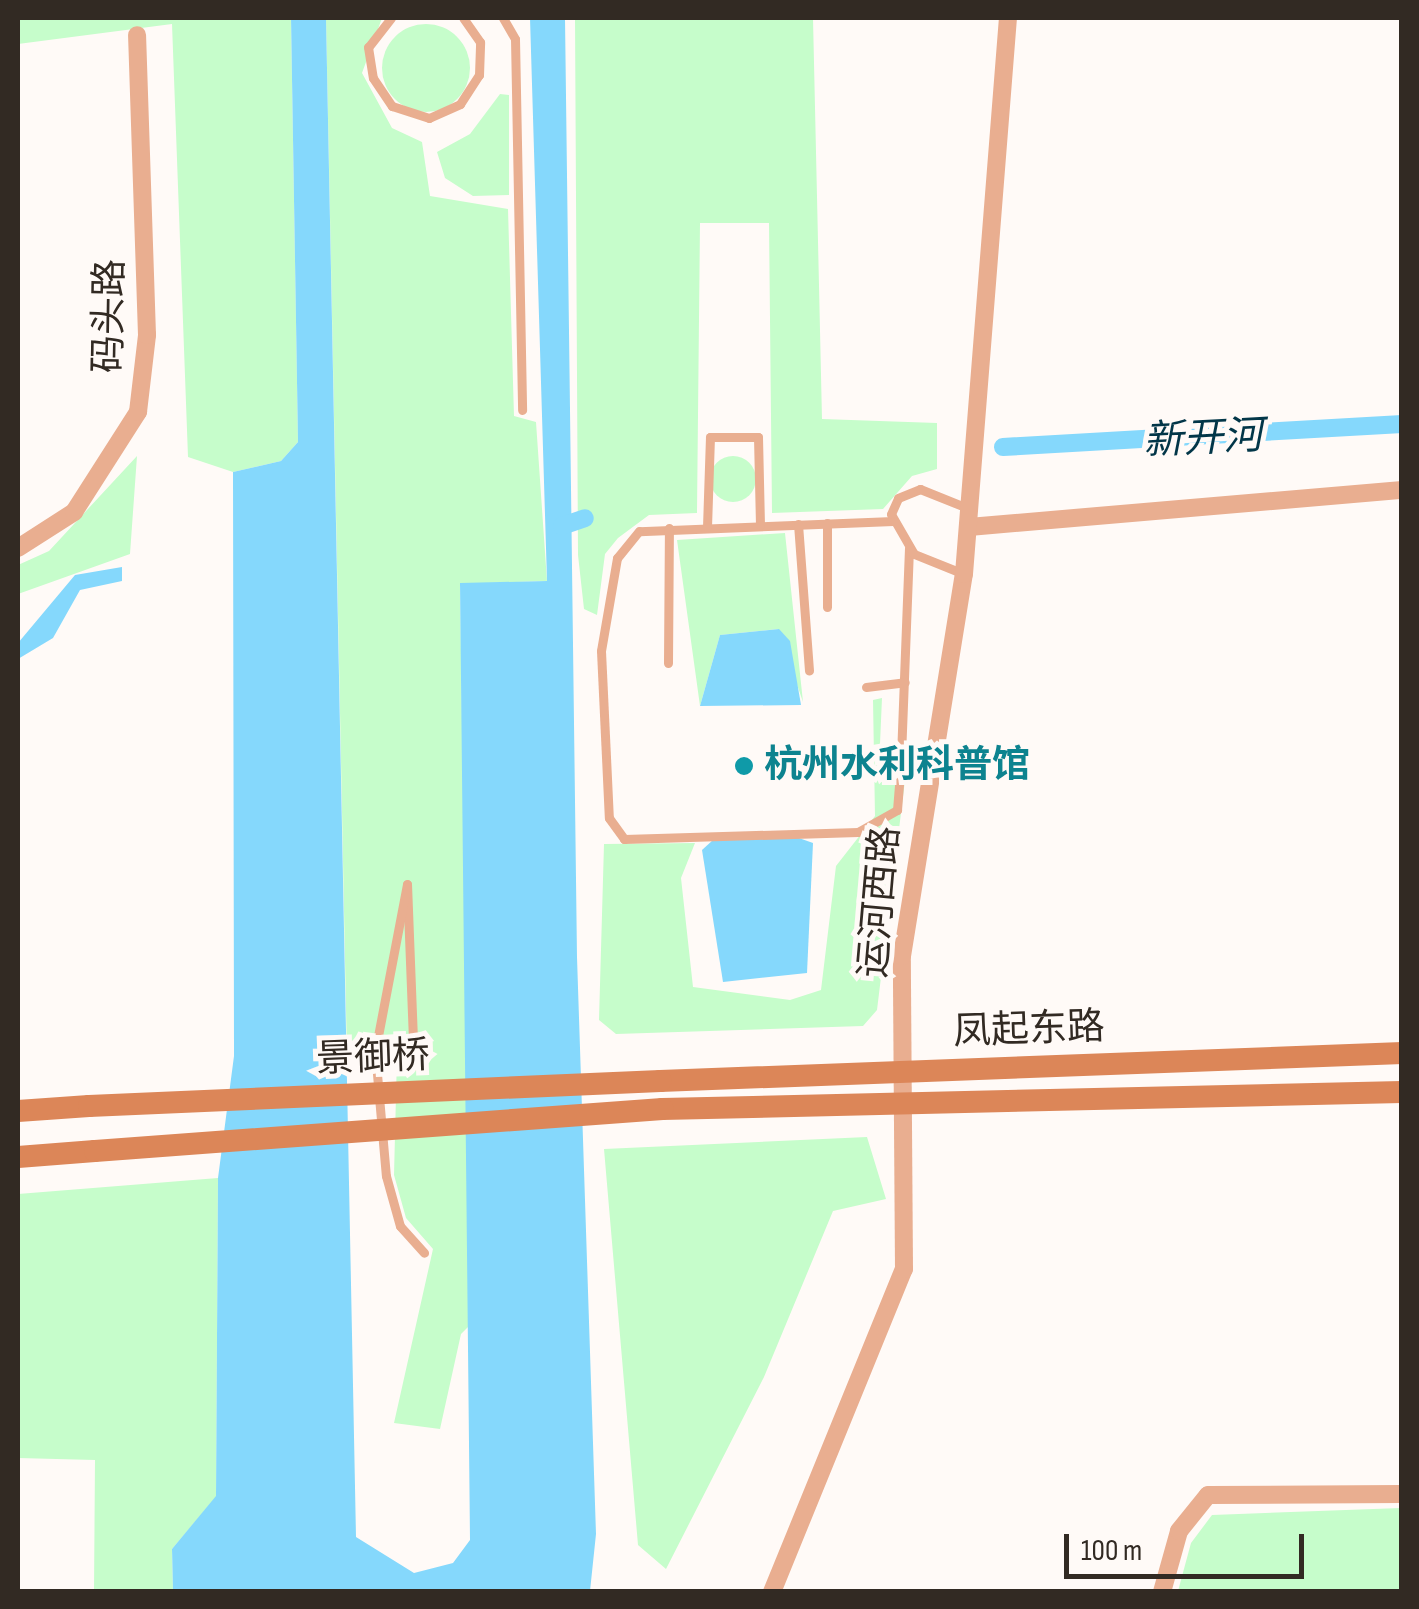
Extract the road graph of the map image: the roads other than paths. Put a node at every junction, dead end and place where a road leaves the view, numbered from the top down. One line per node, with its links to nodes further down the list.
1 (391, 18): 2 (lane)
2 (463, 18)
3 (503, 18): 6 (lane)
4 (1008, 18): 8 (street, 运河西路)
5 (137, 36): 15 (street, 码头路)
6 (522, 410)
7 (1402, 490): 8 (street)
8 (969, 518): 9 (lane); 17 (street, 运河西路)
9 (893, 521): 10 (lane); 16 (lane)
10 (827, 523): 11 (lane); 18 (lane)
11 (798, 524): 12 (lane); 20 (lane)
12 (760, 525): 13 (lane); 13 (lane)
13 (706, 526): 14 (lane)
14 (669, 528): 19 (lane); 23 (lane)
15 (18, 548)
16 (909, 548): 17 (lane); 21 (lane)
17 (964, 574): 24 (street, 运河西路)
18 (827, 606)
19 (668, 664)
20 (809, 671)
21 (905, 682): 22 (lane); 23 (lane)
22 (866, 686)
23 (901, 760): 24 (lane)
24 (927, 762): 27 (street, 运河西路)
25 (1402, 1052): 27 (main road, 凤起东路)
26 (414, 1066): 34 (lane)
27 (904, 1070): 28 (main road, 凤起东路); 30 (street, 运河西路)
28 (660, 1081): 32 (main road, 景御桥, bridge)
29 (1402, 1092): 30 (main road, 凤起东路)
30 (904, 1101): 31 (main road, 凤起东路); 36 (street, 运河西路)
31 (662, 1109): 33 (main road, 景御桥, bridge)
32 (18, 1111)
33 (18, 1157)
34 (424, 1253)
35 (1402, 1494): 37 (street)
36 (772, 1592)
37 (1162, 1592)

